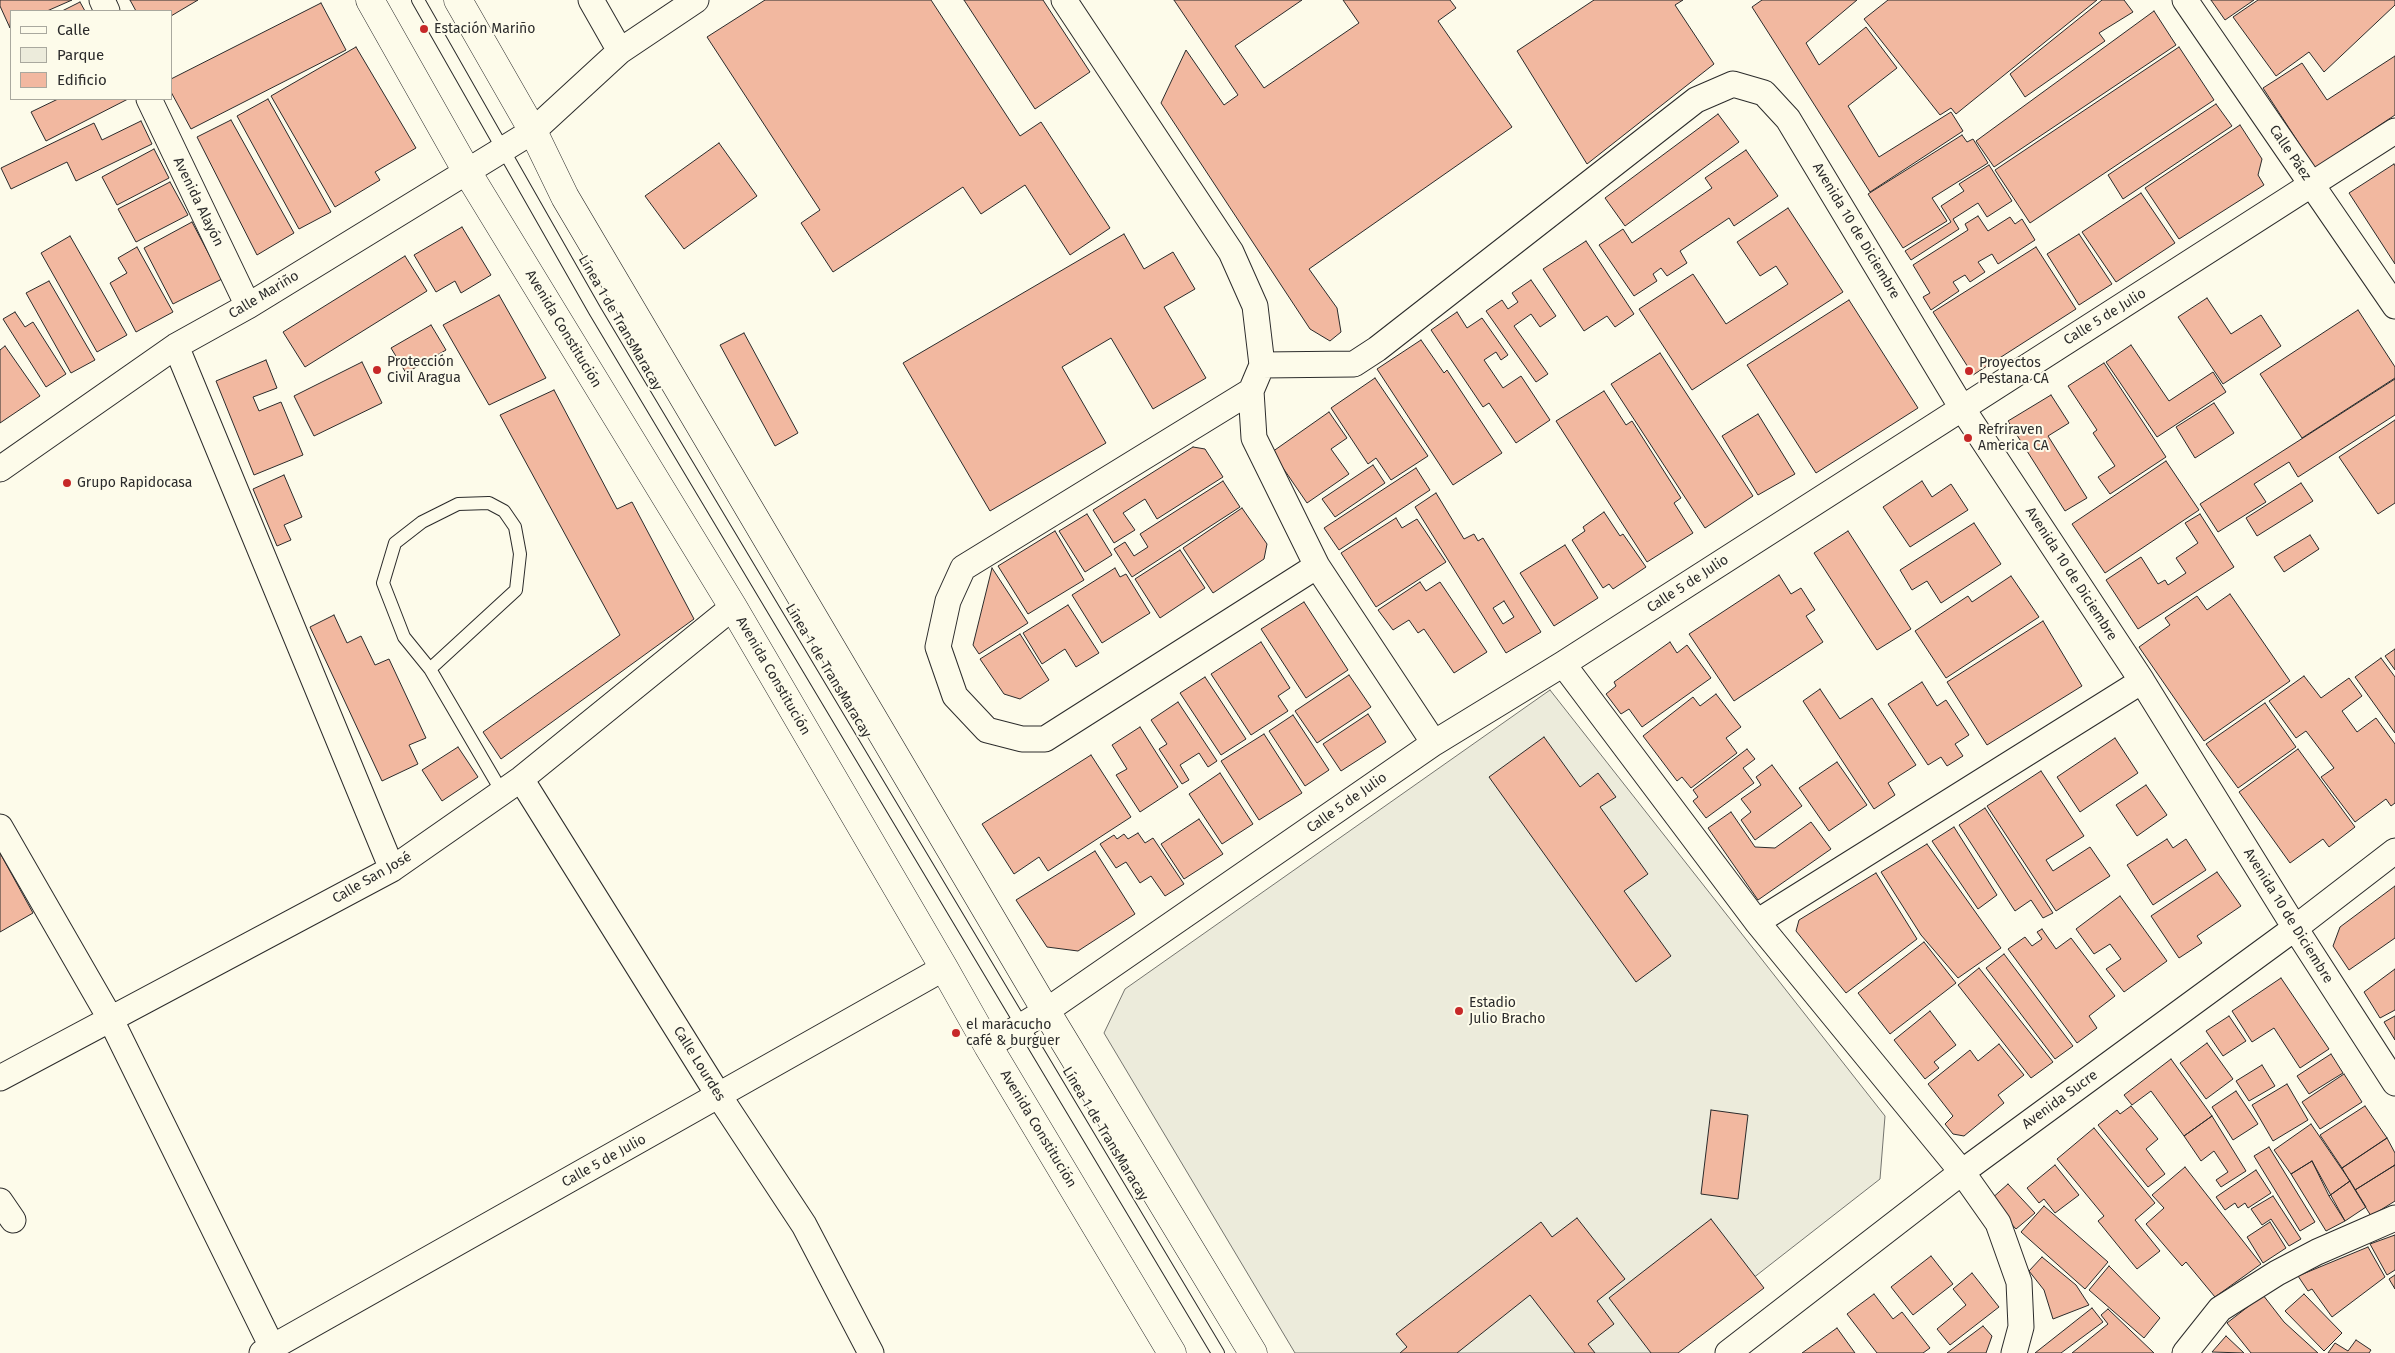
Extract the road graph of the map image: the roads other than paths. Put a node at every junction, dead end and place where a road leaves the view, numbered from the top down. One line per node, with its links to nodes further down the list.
1 (370, 0): 13 (street, Avenida Constitución)
2 (418, 0): 12 (lane, Línea 1 de TransMaracay)
3 (458, 0): 10 (street)
4 (591, 0): 8 (street)
5 (696, 0): 8 (street, Calle Mariño)
6 (1064, 0): 18 (street)
7 (2185, 0): 14 (street, Calle Páez)
8 (620, 50): 10 (street, Calle Mariño)
9 (149, 100): 15 (street, Avenida Alayón)
10 (533, 130): 12 (street, Calle Mariño); 35 (street)
11 (2395, 131): 14 (street, Calle 5 de Julio)
12 (503, 149): 13 (street, Calle Mariño); 37 (lane, Línea 1 de TransMaracay)
13 (466, 170): 15 (street, Calle Mariño); 23 (street, Avenida Constitución)
14 (2312, 185): 16 (street, Calle Páez); 20 (street, Calle 5 de Julio)
15 (248, 306): 17 (street, Calle Mariño)
16 (2395, 306)
17 (176, 346): 21 (street, Calle Mariño); 31 (street)
18 (1262, 365): 19 (street); 20 (street, Avenida 10 de Diciembre)
19 (1251, 391): 22 (street); 22 (street)
20 (1962, 408): 24 (street, Calle 5 de Julio); 26 (street, Avenida 10 de Diciembre)
21 (0, 469)
22 (1317, 566): 27 (street)
23 (733, 608): 28 (street, Calle San José); 34 (street, Avenida Constitución)
24 (1563, 664): 27 (street, Calle 5 de Julio); 32 (street)
25 (430, 669): 25 (lane); 28 (lane)
26 (2142, 681): 32 (street); 33 (street, Avenida 10 de Diciembre)
27 (1434, 743): 35 (street, Calle 5 de Julio)
28 (511, 785): 31 (street, Calle San José); 41 (street, Calle Lourdes)
29 (0, 827): 36 (street)
30 (2395, 851): 33 (street, Avenida Sucre)
31 (392, 869): 36 (street, Calle San José)
32 (1757, 922): 42 (street)
33 (2294, 928): 40 (street, Avenida 10 de Diciembre); 42 (street, Avenida Sucre)
34 (944, 968): 38 (street, Avenida Constitución); 41 (street, Calle 5 de Julio)
35 (1046, 1011): 37 (street, Calle 5 de Julio); 48 (street)
36 (110, 1018): 39 (street, Calle San José); 44 (street)
37 (1022, 1025): 38 (street, Calle 5 de Julio); 47 (lane, Línea 1 de TransMaracay)
38 (988, 1046): 46 (street, Avenida Constitución)
39 (0, 1078)
40 (2395, 1083)
41 (719, 1096): 44 (street, Calle 5 de Julio); 45 (street, Calle Lourdes)
42 (1962, 1172): 49 (street, Avenida Sucre); 50 (street)
43 (2395, 1218): 51 (street)
44 (269, 1351)
45 (872, 1353)
46 (1172, 1353)
47 (1218, 1353)
48 (1253, 1353)
49 (1728, 1353)
50 (2014, 1353)
51 (2185, 1353)

